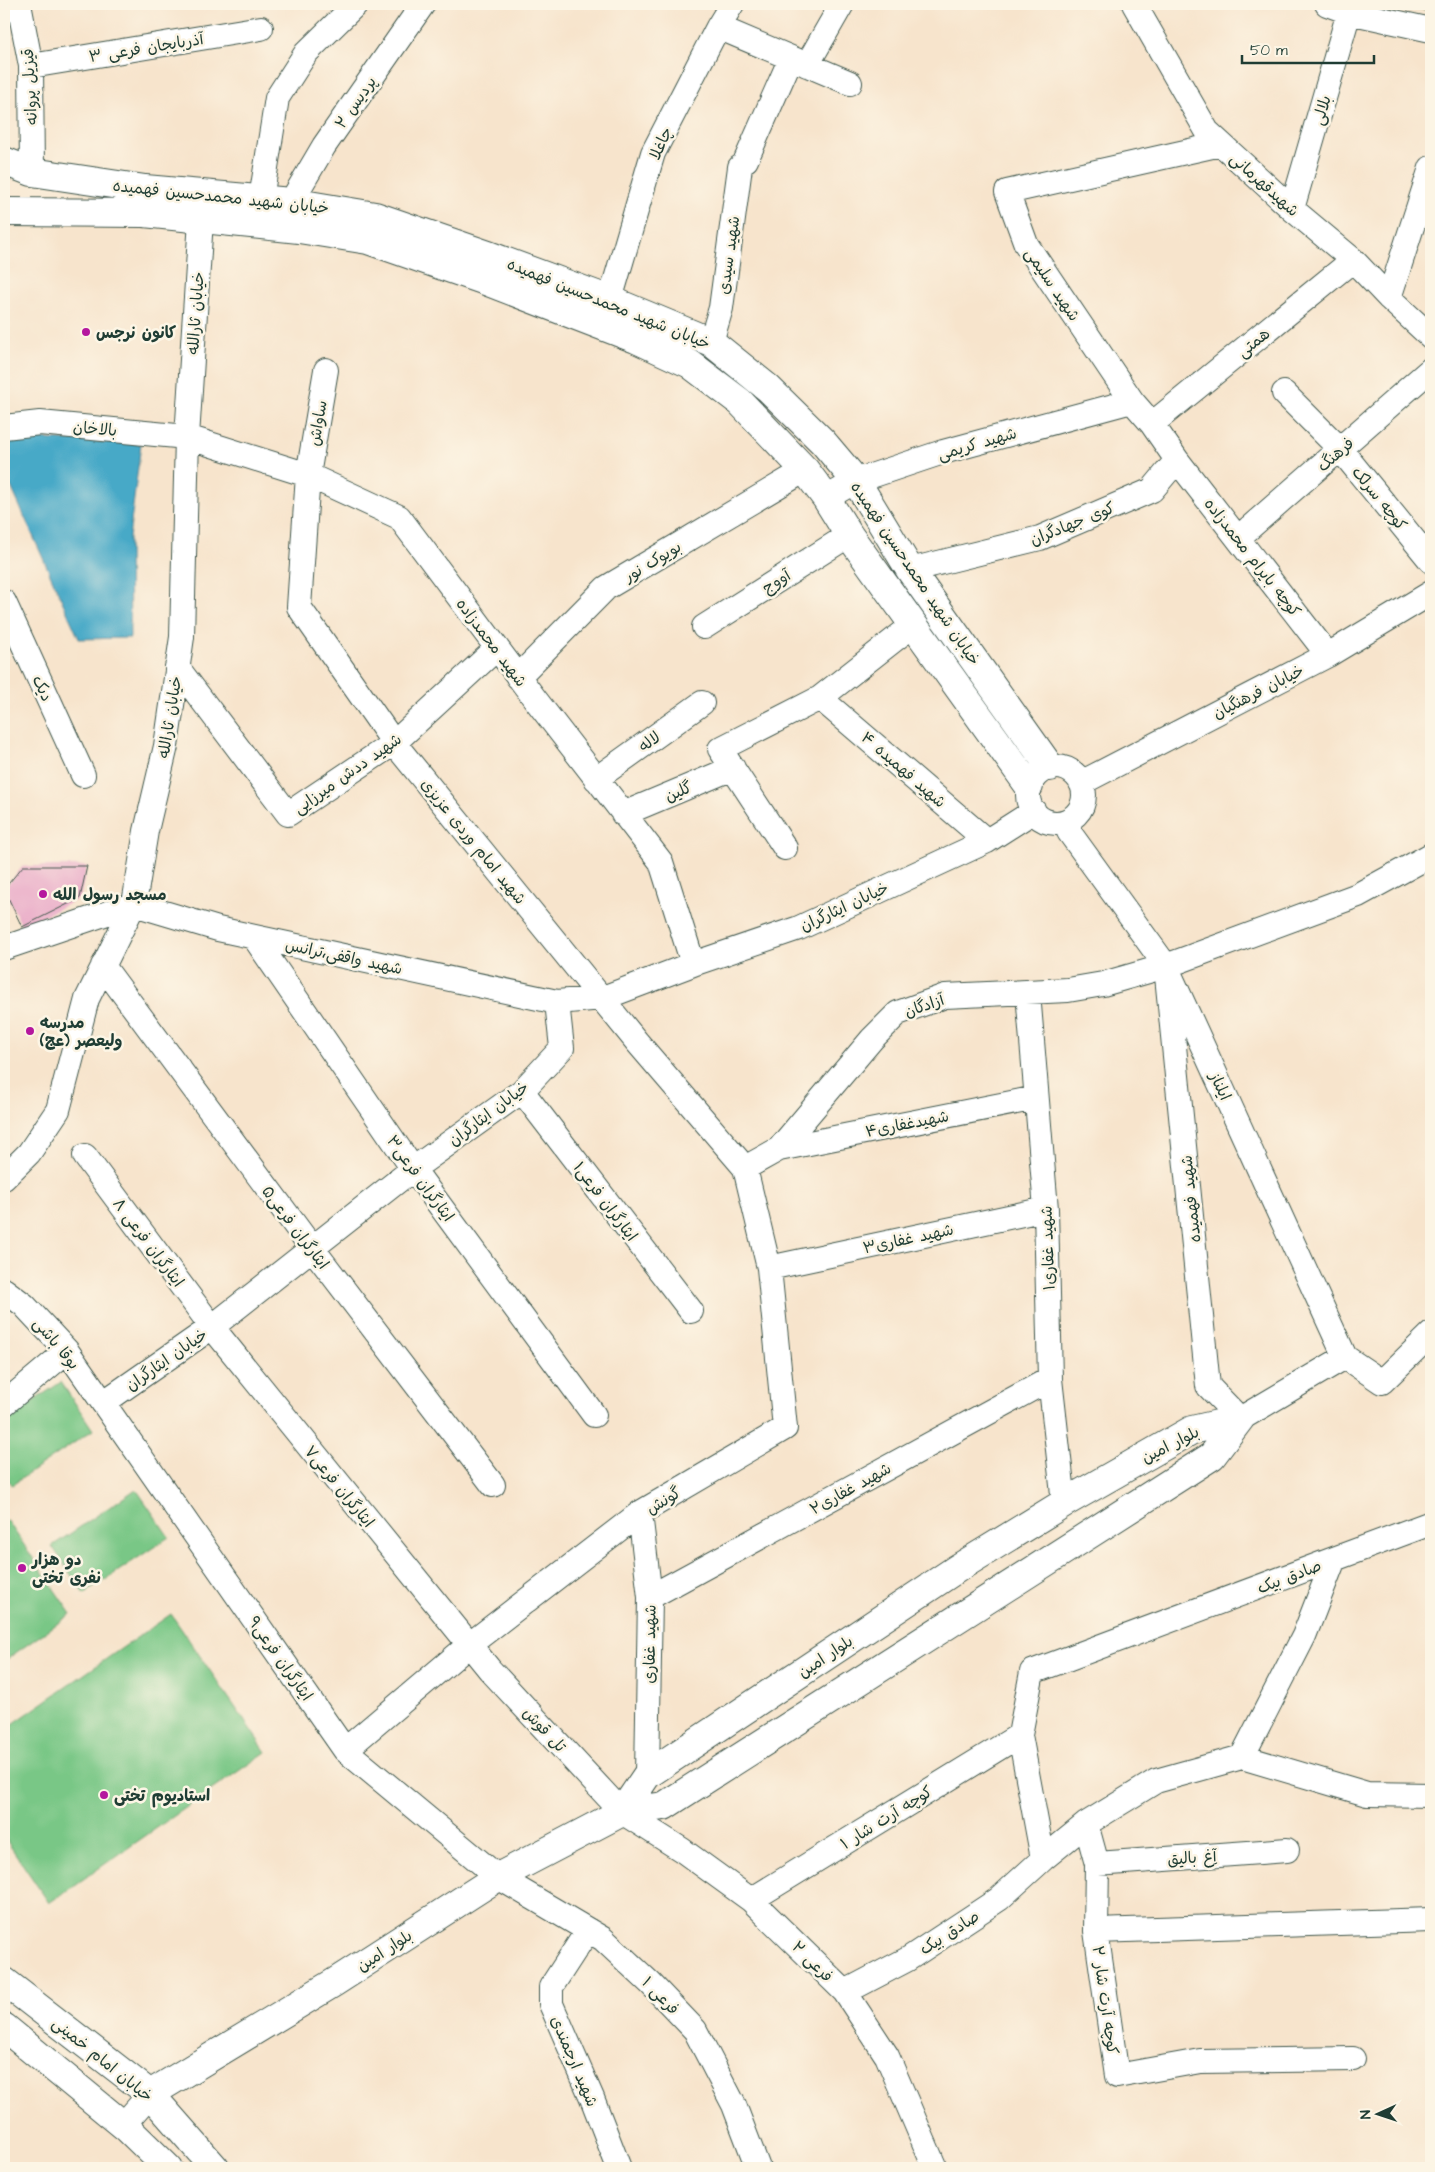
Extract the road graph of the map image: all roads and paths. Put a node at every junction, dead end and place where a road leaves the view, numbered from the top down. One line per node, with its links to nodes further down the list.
1 (19, 4): 13 (street, قیزیل پروانه)
2 (356, 4): 19 (street)
3 (424, 4): 20 (street, پردیس ۲)
4 (732, 4): 9 (street, چاغلا)
5 (842, 4): 12 (street, شهید سیدی)
6 (1134, 4): 15 (street, شهیدقهرمانی)
7 (1327, 4): 8 (street)
8 (1349, 12): 11 (street); 21 (street, بلالی)
9 (718, 27): 12 (street); 25 (street, چاغلا)
10 (261, 28): 13 (street, آذربایجان فرعی ۳)
11 (1431, 30)
12 (799, 62): 14 (street); 28 (street, شهید سیدی)
13 (31, 66): 18 (street, قیزیل پروانه)
14 (850, 83)
15 (1221, 144): 21 (street, شهیدقهرمانی); 32 (street, شهید سلیمی)
16 (4, 161): 18 (main road, خیابان شهید محمدحسین فهمیده)
17 (1431, 168): 26 (street)
18 (32, 172): 19 (main road, خیابان شهید محمدحسین فهمیده)
19 (261, 199): 20 (main road, خیابان شهید محمدحسین فهمیده)
20 (291, 202): 28 (main road, خیابان شهید محمدحسین فهمیده)
21 (1292, 209): 24 (street, شهیدقهرمانی)
22 (4, 212): 23 (main road, خیابان شهید محمدحسین فهمیده)
23 (201, 220): 35 (street, خیابان ثارالله); 38 (main road, خیابان شهید محمدحسین فهمیده)
24 (1353, 260): 26 (street, شهیدقهرمانی); 33 (street, همتی)
25 (612, 293)
26 (1389, 298): 27 (street, شهیدقهرمانی)
27 (1431, 337)
28 (710, 342): 40 (main road, خیابان شهید محمدحسین فهمیده)
29 (1431, 369): 36 (street, فرهنگ)
30 (326, 370): 39 (street, ساواش)
31 (1284, 393): 36 (street, کوچه سرلک)
32 (1132, 401): 33 (street, شهید سلیمی); 40 (street, شهید کریمی)
33 (1152, 424): 37 (street)
34 (4, 427): 35 (street, بالاخان)
35 (187, 437): 39 (street, شهید محمدزاده); 52 (street, خیابان ثارالله)
36 (1340, 449): 43 (street, فرهنگ); 44 (street, کوچه سرلک)
37 (1177, 460): 43 (street, کوچه بایرام محمدزاده); 45 (street, کوی جهادگران)
38 (805, 470): 41 (main road, خیابان شهید محمدحسین فهمیده); 53 (street, بویوک نور)
39 (308, 475): 50 (street, شهید محمدزاده); 56 (street, شهید امام وردی عزیزی)
40 (856, 481): 41 (street, شهید کریمی); 45 (main road, خیابان شهید محمدحسین فهمیده)
41 (826, 498): 42 (main road, خیابان شهید محمدحسین فهمیده)
42 (849, 536): 48 (main road, خیابان شهید محمدحسین فهمیده); 49 (street, آووج)
43 (1238, 538): 51 (street, کوچه بایرام محمدزاده)
44 (1431, 561)
45 (910, 570): 57 (main road, خیابان شهید محمدحسین فهمیده)
46 (1431, 593): 51 (street, خیابان فرهنگیان)
47 (4, 602): 59 (street, دیک)
48 (913, 625): 54 (street); 62 (main road, خیابان شهید محمدحسین فهمیده)
49 (704, 627)
50 (497, 648): 53 (street, شهید محمدزاده); 56 (street, شهید ددش میرزایی)
51 (1328, 655): 61 (street, خیابان فرهنگیان)
52 (177, 667): 56 (street, شهید ددش میرزایی); 68 (street, خیابان ثارالله)
53 (518, 677): 60 (street, شهید محمدزاده)
54 (820, 698): 58 (street); 65 (street, شهید فهمیده ۴)
55 (702, 703): 60 (street, لاله)
56 (394, 743): 75 (street, شهید امام وردی عزیزی)
57 (1050, 767): 61 (street); 62 (street)
58 (733, 768): 63 (street, گلین); 66 (street)
59 (82, 775)
60 (596, 779): 63 (street, شهید محمدزاده)
61 (1081, 783): 64 (street)
62 (1031, 799): 64 (street); 65 (street, خیابان ایثارگران)
63 (623, 814): 71 (street, شهید محمدزاده)
64 (1069, 820): 73 (street)
65 (987, 841): 71 (street, خیابان ایثارگران)
66 (785, 848)
67 (1431, 855): 73 (street)
68 (134, 904): 69 (street, شهید واقفی،ترانس); 70 (street); 72 (street, خیابان ثارالله)
69 (254, 936): 76 (street, شهید واقفی،ترانس); 82 (street, ایثارگران فرعی۳)
70 (4, 948)
71 (692, 964): 75 (street, خیابان ایثارگران)
72 (103, 966): 83 (street, خیابان ثارالله); 85 (street, ایثارگران فرعی۵)
73 (1166, 966): 74 (street, آزادگان); 92 (street, ایلناز); 97 (street, شهید فهمیده)
74 (1028, 993): 78 (street, شهید غفاری۱); 79 (street, آزادگان)
75 (603, 998): 76 (street, خیابان ایثارگران); 81 (street, شهید امام وردی عزیزی)
76 (557, 1002): 77 (street, خیابان ایثارگران)
77 (522, 1090): 82 (street, خیابان ایثارگران); 88 (street, ایثارگران فرعی۱)
78 (1036, 1098): 79 (street, شهیدغفاری۴); 84 (street, شهید غفاری۱)
79 (779, 1149): 81 (street, آزادگان)
80 (85, 1156): 89 (street, ایثارگران فرعی ۸)
81 (745, 1168): 86 (street, گونش)
82 (413, 1169): 85 (street, خیابان ایثارگران); 96 (street, ایثارگران فرعی۳)
83 (4, 1178)
84 (1046, 1209): 86 (street, شهید غفاری۳); 93 (street, شهید غفاری۱)
85 (312, 1248): 89 (street, خیابان ایثارگران); 98 (street, ایثارگران فرعی۵)
86 (769, 1268): 100 (street, گونش)
87 (4, 1290): 91 (street, بوقا باشی)
88 (691, 1311)
89 (212, 1327): 95 (street, خیابان ایثارگران); 104 (street, ایثارگران فرعی۷)
90 (1431, 1334): 92 (street)
91 (67, 1351): 94 (street); 95 (street, بوقا باشی)
92 (1345, 1357): 97 (street)
93 (1050, 1379): 99 (street, شهید غفاری۱); 103 (street, شهید غفاری۲)
94 (4, 1404)
95 (103, 1404): 106 (street, ایثارگران فرعی۹)
96 (594, 1415)
97 (1240, 1420): 99 (main road, بلوار امین); 110 (main road, بلوار امین)
98 (493, 1485)
99 (1064, 1504): 108 (main road, بلوار امین)
100 (640, 1513): 103 (street, شهید غفاری); 104 (street, گونش)
101 (1431, 1523): 102 (street)
102 (1334, 1559): 105 (street, صادق بیک); 107 (street, صادق بیک)
103 (650, 1597): 108 (street, شهید غفاری)
104 (469, 1646): 106 (street, گونش); 110 (street, تل قوش)
105 (1020, 1735): 113 (street, صادق بیک); 116 (street, کوچه آرت شار ۱)
106 (345, 1750): 115 (street, ایثارگران فرعی۹)
107 (1242, 1757): 109 (street); 111 (street, صادق بیک)
108 (648, 1775): 110 (main road, بلوار امین)
109 (1431, 1795)
110 (622, 1812): 115 (main road, بلوار امین); 116 (street, فرعی ۲)
111 (1086, 1824): 113 (street, صادق بیک); 114 (street)
112 (1287, 1850): 114 (street, آِغ بالیق)
113 (1043, 1859): 121 (street, صادق بیک)
114 (1097, 1864): 119 (street)
115 (498, 1877): 118 (street, فرعی ۱); 124 (main road, بلوار امین)
116 (751, 1900): 121 (street, فرعی ۲)
117 (1431, 1920): 119 (street, کوچه آرت شار ۲)
118 (588, 1930): 128 (street, شهید ارجمندی); 129 (street, فرعی ۱)
119 (1096, 1932): 123 (street, کوچه آرت شار ۲)
120 (4, 1981): 124 (main road, خیابان امام خمینی)
121 (845, 1992): 130 (street, فرعی ۲)
122 (4, 2027): 125 (main road)
123 (1353, 2059)
124 (150, 2094): 125 (street); 127 (main road, خیابان امام خمینی)
125 (123, 2125): 126 (main road)
126 (168, 2168)
127 (215, 2168)
128 (619, 2168)
129 (758, 2168)
130 (935, 2168)

